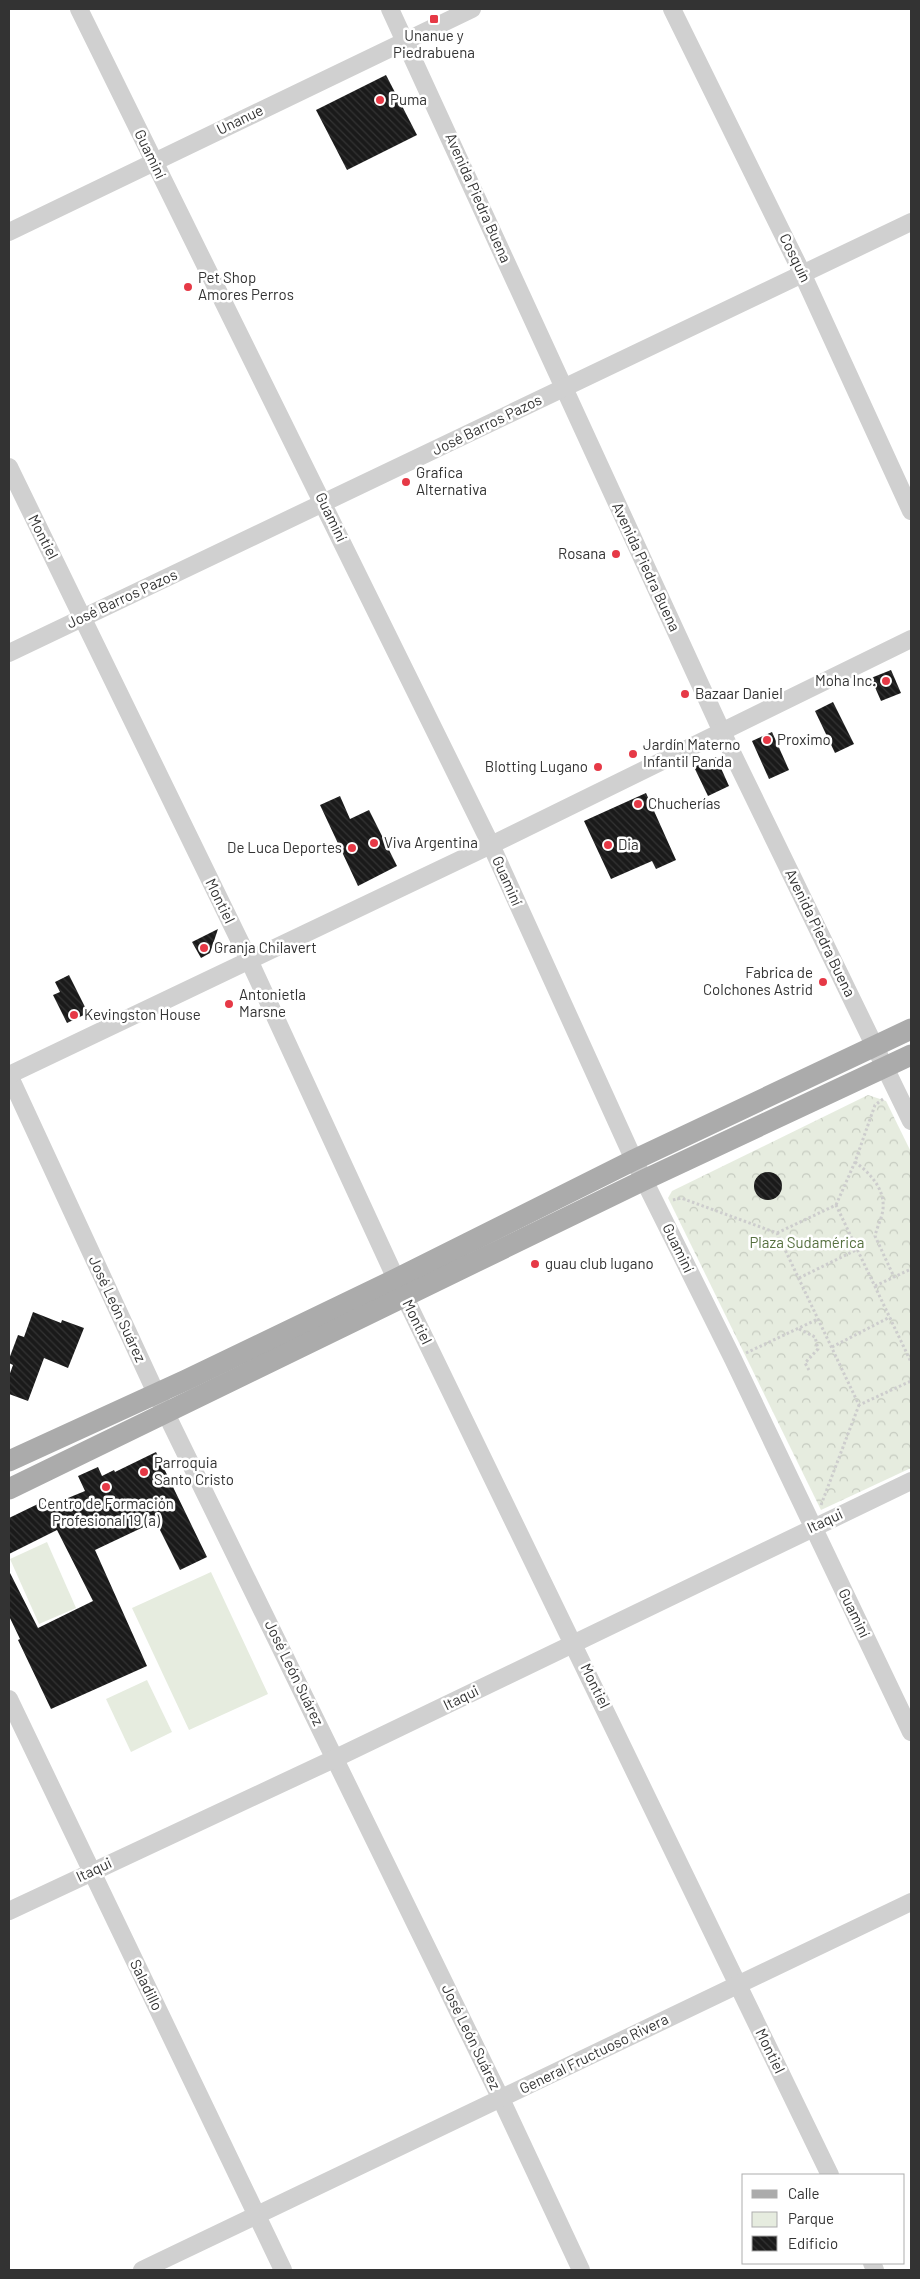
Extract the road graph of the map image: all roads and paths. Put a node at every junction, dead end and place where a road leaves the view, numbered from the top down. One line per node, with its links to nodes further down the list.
1 (79, 9): 6 (street, Guaminí)
2 (390, 9): 5 (street, Avenida Piedra Buena)
3 (472, 9): 5 (street, Unanue)
4 (672, 9): 9 (street, Cosquín)
5 (406, 40): 6 (street, Unanue); 10 (street, Avenida Piedra Buena)
6 (153, 162): 8 (street, Unanue); 12 (street, Guaminí)
7 (911, 222): 9 (street, José Barros Pazos)
8 (9, 232)
9 (802, 273): 10 (street, José Barros Pazos); 13 (street, Cosquín)
10 (564, 388): 12 (street, José Barros Pazos); 17 (street, Avenida Piedra Buena)
11 (9, 468): 14 (street, Montiel)
12 (324, 503): 14 (street, José Barros Pazos); 18 (street, Guaminí)
13 (911, 511)
14 (83, 617): 16 (street, José Barros Pazos); 19 (street, Montiel)
15 (911, 639): 17 (street)
16 (9, 653)
17 (722, 732): 18 (street); 21 (street, Avenida Piedra Buena)
18 (491, 845): 19 (street); 27 (street, Guaminí)
19 (249, 960): 24 (street); 38 (street, Montiel)
20 (911, 1028): 21 (main road)
21 (875, 1046): 23 (street, Avenida Piedra Buena); 27 (main road)
22 (911, 1055): 23 (main road)
23 (886, 1067): 25 (street, Avenida Piedra Buena); 29 (main road)
24 (9, 1075): 47 (street, José León Suárez)
25 (896, 1090): 26 (street, Avenida Piedra Buena); 28 (path)
26 (911, 1121)
27 (634, 1160): 29 (street, Guaminí); 38 (main road)
28 (855, 1162): 30 (path); 35 (path)
29 (644, 1180): 31 (street, Guaminí); 38 (main road)
30 (836, 1205): 32 (path); 33 (path)
31 (657, 1206): 32 (path); 43 (street, Guaminí)
32 (777, 1233): 36 (path)
33 (858, 1249): 36 (path); 37 (path)
34 (911, 1268): 35 (path)
35 (894, 1277): 37 (path)
36 (799, 1278): 40 (path)
37 (875, 1286): 39 (path)
38 (400, 1288): 47 (main road); 49 (main road); 54 (street, Montiel)
39 (890, 1317): 42 (path); 44 (path)
40 (818, 1319): 41 (path); 42 (path)
41 (798, 1328): 43 (path); 45 (path)
42 (832, 1347): 48 (path)
43 (733, 1359): 53 (street, Guaminí)
44 (911, 1362)
45 (809, 1370)
46 (911, 1381): 48 (path)
47 (156, 1393): 49 (street, José León Suárez); 50 (main road)
48 (859, 1405): 53 (path)
49 (166, 1413): 52 (main road); 57 (street, José León Suárez)
50 (9, 1461)
51 (911, 1481): 53 (street, Itaqui)
52 (9, 1489)
53 (813, 1527): 54 (street, Itaqui); 56 (street, Guaminí)
54 (574, 1643): 57 (street, Itaqui); 61 (street, Montiel)
55 (9, 1699): 58 (street, Saladillo)
56 (911, 1732)
57 (336, 1758): 58 (street, Itaqui); 62 (street, José León Suárez)
58 (91, 1872): 60 (street, Itaqui); 64 (street, Saladillo)
59 (911, 1902): 61 (street, General Fructuoso Rivera)
60 (9, 1911)
61 (738, 1985): 62 (street, General Fructuoso Rivera); 63 (street, Montiel)
62 (501, 2099): 64 (street, General Fructuoso Rivera); 67 (street, José León Suárez)
63 (830, 2174)
64 (258, 2216): 65 (street, General Fructuoso Rivera); 66 (street, Saladillo)
65 (142, 2270)
66 (283, 2270)
67 (581, 2270)

